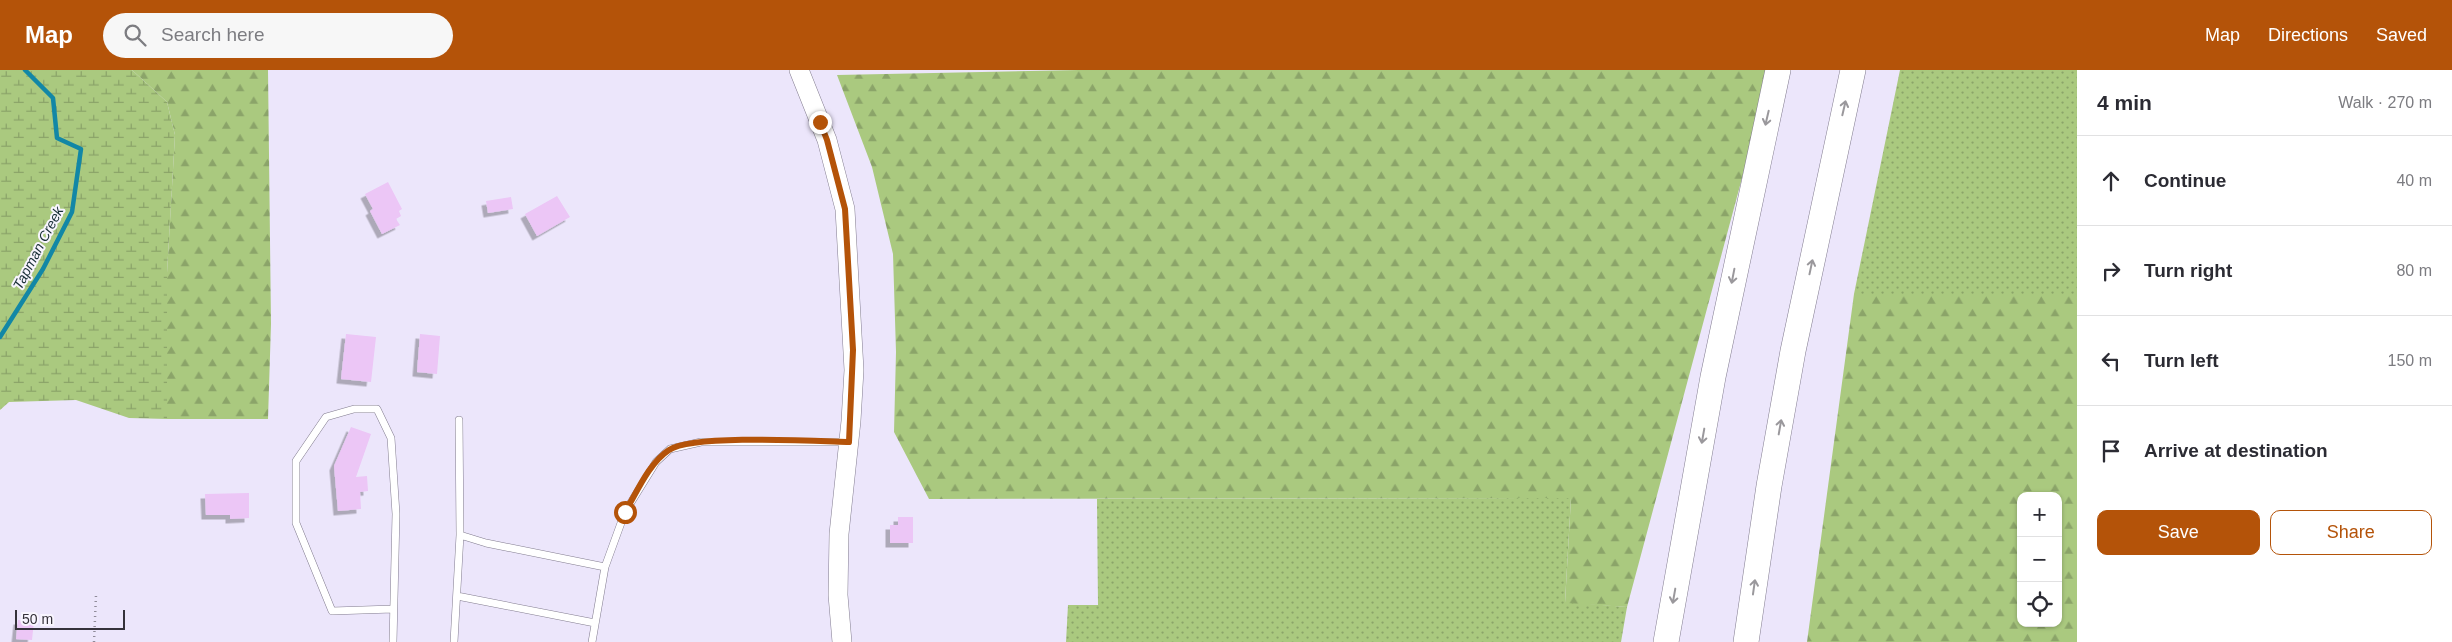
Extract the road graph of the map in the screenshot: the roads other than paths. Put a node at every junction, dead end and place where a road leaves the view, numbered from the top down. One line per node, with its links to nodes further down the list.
1 (799, 70): 5 (main road)
2 (1778, 70): 16 (highway, one-way to 16)
3 (1853, 70): 11 (highway, one-way to 3)
4 (458, 420): 6 (lane)
5 (849, 442): 7 (lane); 15 (main road)
6 (460, 535): 7 (lane); 8 (lane)
7 (605, 567): 10 (lane)
8 (457, 596): 10 (lane); 13 (lane)
9 (393, 608): 9 (lane); 12 (lane)
10 (595, 623): 14 (lane)
11 (1747, 640)
12 (393, 642)
13 (454, 642)
14 (592, 642)
15 (842, 642)
16 (1666, 642)

